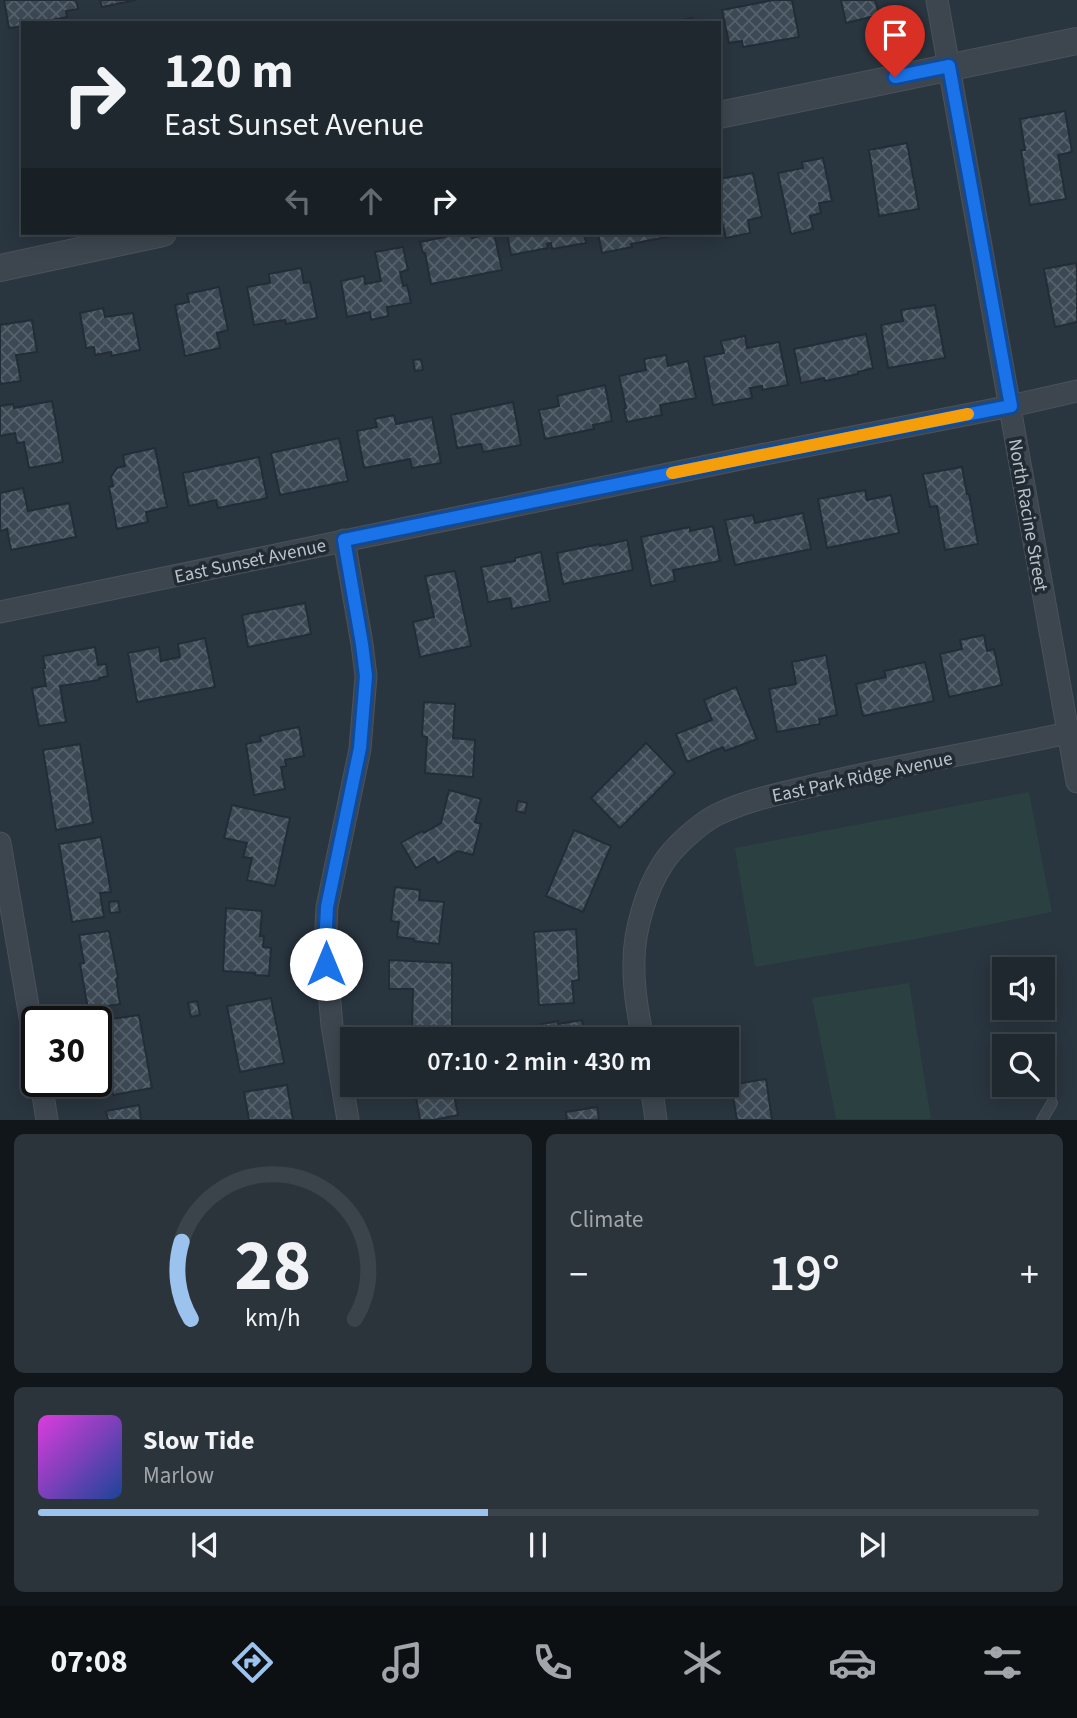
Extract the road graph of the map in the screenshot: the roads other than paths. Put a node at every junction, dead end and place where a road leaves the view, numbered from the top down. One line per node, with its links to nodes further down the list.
1 (937, 0): 3 (street, North Racine Street)
2 (1077, 41): 3 (street)
3 (949, 66): 4 (street); 8 (street, North Racine Street)
4 (721, 114)
5 (154, 235): 6 (street)
6 (0, 268)
7 (1077, 391): 8 (street, East Sunset Avenue)
8 (1011, 406): 9 (street, East Sunset Avenue); 11 (street, North Racine Street)
9 (344, 540): 10 (street, East Sunset Avenue); 20 (street)
10 (0, 612)
11 (1073, 732): 12 (street, North Racine Street); 15 (street, East Park Ridge Avenue)
12 (1077, 782)
13 (0, 843): 14 (street)
14 (28, 1006)
15 (641, 1027)
16 (43, 1097): 19 (street)
17 (652, 1097): 21 (street)
18 (1052, 1104): 22 (lane)
19 (47, 1119)
20 (348, 1119)
21 (656, 1119)
22 (1042, 1119)

